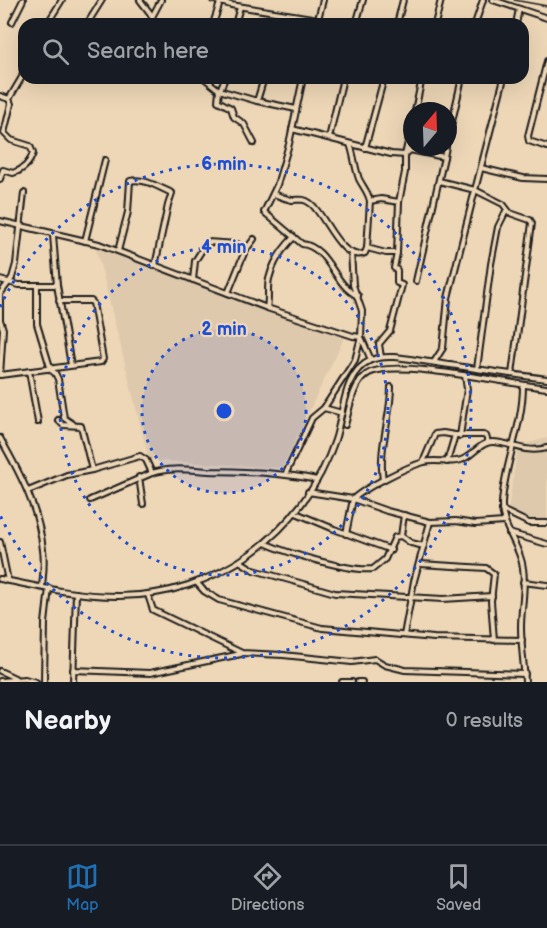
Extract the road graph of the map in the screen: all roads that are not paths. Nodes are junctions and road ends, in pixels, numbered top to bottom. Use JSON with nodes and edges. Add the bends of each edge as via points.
{"nodes":[{"id":1,"x":23,"y":0,"type":"edge"},
{"id":2,"x":62,"y":0,"type":"edge"},
{"id":3,"x":102,"y":0,"type":"edge"},
{"id":4,"x":140,"y":0,"type":"edge"},
{"id":5,"x":161,"y":0,"type":"edge"},
{"id":6,"x":213,"y":0,"type":"edge"},
{"id":7,"x":323,"y":0,"type":"edge"},
{"id":8,"x":363,"y":0,"type":"edge"},
{"id":9,"x":403,"y":0,"type":"edge"},
{"id":10,"x":441,"y":0,"type":"edge"},
{"id":11,"x":483,"y":0,"type":"edge"},
{"id":12,"x":493,"y":0,"type":"edge"},
{"id":13,"x":220,"y":3,"type":"junction"},
{"id":14,"x":240,"y":7,"type":"junction"},
{"id":15,"x":519,"y":9,"type":"junction"},
{"id":16,"x":152,"y":17,"type":"joint"},
{"id":17,"x":51,"y":18,"type":"edge"},
{"id":18,"x":91,"y":18,"type":"edge"},
{"id":19,"x":215,"y":18,"type":"edge"},
{"id":20,"x":237,"y":18,"type":"edge"},
{"id":21,"x":296,"y":18,"type":"edge"},
{"id":22,"x":318,"y":18,"type":"edge"},
{"id":23,"x":358,"y":18,"type":"edge"},
{"id":24,"x":398,"y":18,"type":"edge"},
{"id":25,"x":436,"y":18,"type":"edge"},
{"id":26,"x":478,"y":18,"type":"edge"},
{"id":27,"x":517,"y":18,"type":"edge"},
{"id":28,"x":547,"y":18,"type":"edge"},
{"id":29,"x":12,"y":21,"type":"dead end"},
{"id":30,"x":547,"y":61,"type":"edge"},
{"id":31,"x":18,"y":84,"type":"edge"},
{"id":32,"x":212,"y":84,"type":"edge"},
{"id":33,"x":222,"y":84,"type":"edge"},
{"id":34,"x":262,"y":84,"type":"edge"},
{"id":35,"x":302,"y":84,"type":"edge"},
{"id":36,"x":342,"y":84,"type":"edge"},
{"id":37,"x":382,"y":84,"type":"edge"},
{"id":38,"x":421,"y":84,"type":"edge"},
{"id":39,"x":461,"y":84,"type":"edge"},
{"id":40,"x":502,"y":84,"type":"edge"},
{"id":41,"x":220,"y":90,"type":"junction"},
{"id":42,"x":0,"y":96,"type":"edge"},
{"id":43,"x":9,"y":99,"type":"junction"},
{"id":44,"x":257,"y":101,"type":"junction"},
{"id":45,"x":417,"y":102,"type":"edge"},
{"id":46,"x":456,"y":102,"type":"edge"},
{"id":47,"x":297,"y":108,"type":"junction"},
{"id":48,"x":292,"y":129,"type":"junction"},
{"id":49,"x":329,"y":138,"type":"junction"},
{"id":50,"x":254,"y":143,"type":"dead end"},
{"id":51,"x":350,"y":144,"type":"junction"},
{"id":52,"x":547,"y":147,"type":"edge"},
{"id":53,"x":365,"y":148,"type":"junction"},
{"id":54,"x":403,"y":155,"type":"edge"},
{"id":55,"x":405,"y":156,"type":"edge"},
{"id":56,"x":439,"y":156,"type":"edge"},
{"id":57,"x":444,"y":157,"type":"joint"},
{"id":58,"x":105,"y":160,"type":"dead end"},
{"id":59,"x":481,"y":168,"type":"junction"},
{"id":60,"x":0,"y":179,"type":"edge"},
{"id":61,"x":547,"y":179,"type":"edge"},
{"id":62,"x":439,"y":181,"type":"junction"},
{"id":63,"x":475,"y":190,"type":"junction"},
{"id":64,"x":24,"y":193,"type":"dead end"},
{"id":65,"x":274,"y":194,"type":"junction"},
{"id":66,"x":370,"y":201,"type":"junction"},
{"id":67,"x":399,"y":202,"type":"junction"},
{"id":68,"x":506,"y":211,"type":"junction"},
{"id":69,"x":0,"y":221,"type":"edge"},
{"id":70,"x":20,"y":226,"type":"junction"},
{"id":71,"x":53,"y":235,"type":"junction"},
{"id":72,"x":294,"y":237,"type":"junction"},
{"id":73,"x":254,"y":239,"type":"dead end"},
{"id":74,"x":85,"y":241,"type":"junction"},
{"id":75,"x":237,"y":244,"type":"dead end"},
{"id":76,"x":367,"y":248,"type":"junction"},
{"id":77,"x":118,"y":251,"type":"junction"},
{"id":78,"x":351,"y":252,"type":"junction"},
{"id":79,"x":397,"y":253,"type":"junction"},
{"id":80,"x":155,"y":266,"type":"junction"},
{"id":81,"x":0,"y":280,"type":"edge"},
{"id":82,"x":193,"y":280,"type":"junction"},
{"id":83,"x":416,"y":281,"type":"dead end"},
{"id":84,"x":7,"y":282,"type":"junction"},
{"id":85,"x":37,"y":285,"type":"junction"},
{"id":86,"x":57,"y":285,"type":"junction"},
{"id":87,"x":228,"y":293,"type":"junction"},
{"id":88,"x":0,"y":294,"type":"edge"},
{"id":89,"x":358,"y":296,"type":"junction"},
{"id":90,"x":59,"y":301,"type":"junction"},
{"id":91,"x":267,"y":308,"type":"junction"},
{"id":92,"x":361,"y":337,"type":"junction"},
{"id":93,"x":381,"y":357,"type":"junction"},
{"id":94,"x":371,"y":360,"type":"junction"},
{"id":95,"x":433,"y":363,"type":"junction"},
{"id":96,"x":70,"y":364,"type":"junction"},
{"id":97,"x":49,"y":367,"type":"junction"},
{"id":98,"x":477,"y":369,"type":"junction"},
{"id":99,"x":30,"y":371,"type":"junction"},
{"id":100,"x":512,"y":374,"type":"junction"},
{"id":101,"x":0,"y":375,"type":"edge"},
{"id":102,"x":465,"y":376,"type":"junction"},
{"id":103,"x":547,"y":379,"type":"edge"},
{"id":104,"x":523,"y":386,"type":"junction"},
{"id":105,"x":390,"y":387,"type":"dead end"},
{"id":106,"x":547,"y":388,"type":"edge"},
{"id":107,"x":324,"y":408,"type":"junction"},
{"id":108,"x":342,"y":413,"type":"junction"},
{"id":109,"x":58,"y":420,"type":"dead end"},
{"id":110,"x":38,"y":422,"type":"dead end"},
{"id":111,"x":74,"y":425,"type":"junction"},
{"id":112,"x":345,"y":425,"type":"dead end"},
{"id":113,"x":457,"y":436,"type":"junction"},
{"id":114,"x":0,"y":438,"type":"edge"},
{"id":115,"x":488,"y":442,"type":"junction"},
{"id":116,"x":513,"y":447,"type":"junction"},
{"id":117,"x":547,"y":448,"type":"edge"},
{"id":118,"x":423,"y":462,"type":"junction"},
{"id":119,"x":447,"y":462,"type":"junction"},
{"id":120,"x":92,"y":470,"type":"junction"},
{"id":121,"x":152,"y":473,"type":"junction"},
{"id":122,"x":286,"y":473,"type":"junction"},
{"id":123,"x":139,"y":477,"type":"junction"},
{"id":124,"x":317,"y":480,"type":"junction"},
{"id":125,"x":383,"y":480,"type":"junction"},
{"id":126,"x":28,"y":491,"type":"junction"},
{"id":127,"x":308,"y":492,"type":"junction"},
{"id":128,"x":353,"y":499,"type":"junction"},
{"id":129,"x":90,"y":500,"type":"dead end"},
{"id":130,"x":143,"y":504,"type":"dead end"},
{"id":131,"x":502,"y":510,"type":"junction"},
{"id":132,"x":296,"y":513,"type":"junction"},
{"id":133,"x":404,"y":514,"type":"junction"},
{"id":134,"x":430,"y":522,"type":"junction"},
{"id":135,"x":504,"y":522,"type":"junction"},
{"id":136,"x":547,"y":524,"type":"edge"},
{"id":137,"x":509,"y":532,"type":"junction"},
{"id":138,"x":346,"y":534,"type":"junction"},
{"id":139,"x":400,"y":536,"type":"junction"},
{"id":140,"x":0,"y":542,"type":"edge"},
{"id":141,"x":265,"y":543,"type":"junction"},
{"id":142,"x":547,"y":544,"type":"edge"},
{"id":143,"x":424,"y":546,"type":"junction"},
{"id":144,"x":391,"y":550,"type":"junction"},
{"id":145,"x":241,"y":562,"type":"junction"},
{"id":146,"x":420,"y":564,"type":"junction"},
{"id":147,"x":0,"y":579,"type":"edge"},
{"id":148,"x":8,"y":581,"type":"junction"},
{"id":149,"x":197,"y":582,"type":"junction"},
{"id":150,"x":523,"y":582,"type":"junction"},
{"id":151,"x":547,"y":585,"type":"edge"},
{"id":152,"x":42,"y":587,"type":"junction"},
{"id":153,"x":49,"y":588,"type":"junction"},
{"id":154,"x":76,"y":593,"type":"junction"},
{"id":155,"x":148,"y":595,"type":"junction"},
{"id":156,"x":492,"y":596,"type":"junction"},
{"id":157,"x":412,"y":597,"type":"junction"},
{"id":158,"x":404,"y":635,"type":"junction"},
{"id":159,"x":494,"y":639,"type":"junction"},
{"id":160,"x":522,"y":640,"type":"junction"},
{"id":161,"x":242,"y":654,"type":"junction"},
{"id":162,"x":73,"y":670,"type":"junction"},
{"id":163,"x":0,"y":671,"type":"edge"},
{"id":164,"x":525,"y":674,"type":"junction"},
{"id":165,"x":15,"y":679,"type":"junction"},
{"id":166,"x":0,"y":681,"type":"edge"},
{"id":167,"x":36,"y":682,"type":"edge"},
{"id":168,"x":44,"y":682,"type":"edge"},
{"id":169,"x":73,"y":682,"type":"edge"},
{"id":170,"x":342,"y":682,"type":"edge"},
{"id":171,"x":352,"y":682,"type":"edge"},
{"id":172,"x":525,"y":682,"type":"edge"}],
"edges":[{"from":1,"to":29,"type":"street"},
{"from":2,"to":17,"type":"street"},
{"from":3,"to":18,"type":"street"},
{"from":4,"to":16,"type":"street"},
{"from":5,"to":16,"type":"street"},
{"from":6,"to":13,"type":"street"},
{"from":7,"to":22,"type":"street"},
{"from":8,"to":23,"type":"street"},
{"from":9,"to":24,"type":"street"},
{"from":10,"to":25,"type":"street"},
{"from":11,"to":26,"type":"street"},
{"from":12,"to":15,"type":"street"},
{"from":13,"to":14,"type":"street"},
{"from":13,"to":19,"type":"street"},
{"from":14,"to":20,"type":"street"},
{"from":14,"to":21,"type":"street"},
{"from":15,"to":27,"type":"street"},
{"from":15,"to":28,"type":"street"},
{"from":30,"to":52,"type":"street","via":[[528,136],[530,141]]},
{"from":31,"to":43,"type":"street"},
{"from":32,"to":41,"type":"street"},
{"from":33,"to":41,"type":"street"},
{"from":34,"to":44,"type":"street"},
{"from":35,"to":47,"type":"street"},
{"from":36,"to":49,"type":"street"},
{"from":37,"to":53,"type":"street"},
{"from":38,"to":45,"type":"street"},
{"from":39,"to":46,"type":"street"},
{"from":40,"to":59,"type":"street"},
{"from":41,"to":44,"type":"street"},
{"from":41,"to":50,"type":"street","via":[[218,101],[231,108]]},
{"from":42,"to":43,"type":"street"},
{"from":43,"to":60,"type":"street","via":[[5,135],[30,146],[33,153],[25,167],[13,173],[3,170]]},
{"from":44,"to":47,"type":"street"},
{"from":47,"to":48,"type":"street"},
{"from":48,"to":49,"type":"street"},
{"from":48,"to":65,"type":"street"},
{"from":49,"to":51,"type":"street"},
{"from":51,"to":53,"type":"street"},
{"from":51,"to":66,"type":"street"},
{"from":53,"to":54,"type":"street"},
{"from":55,"to":67,"type":"street"},
{"from":56,"to":57,"type":"street"},
{"from":57,"to":62,"type":"street"},
{"from":58,"to":74,"type":"street"},
{"from":59,"to":61,"type":"street"},
{"from":59,"to":63,"type":"street"},
{"from":62,"to":63,"type":"street"},
{"from":62,"to":83,"type":"street"},
{"from":63,"to":68,"type":"street","via":[[503,204]]},
{"from":63,"to":95,"type":"street","via":[[448,298],[443,348]]},
{"from":64,"to":70,"type":"street"},
{"from":65,"to":72,"type":"street","via":[[264,212]]},
{"from":65,"to":78,"type":"street","via":[[311,204],[334,238]]},
{"from":66,"to":67,"type":"street"},
{"from":66,"to":76,"type":"street"},
{"from":67,"to":79,"type":"street"},
{"from":68,"to":98,"type":"street","via":[[498,227],[490,264]]},
{"from":68,"to":100,"type":"street","via":[[532,223]]},
{"from":69,"to":70,"type":"street"},
{"from":70,"to":71,"type":"street"},
{"from":70,"to":84,"type":"street","via":[[16,264]]},
{"from":71,"to":74,"type":"street"},
{"from":71,"to":86,"type":"street"},
{"from":72,"to":89,"type":"street","via":[[320,253]]},
{"from":72,"to":91,"type":"street","via":[[275,261],[268,280]]},
{"from":73,"to":87,"type":"street"},
{"from":74,"to":77,"type":"street"},
{"from":75,"to":82,"type":"street","via":[[207,242],[195,261]]},
{"from":76,"to":78,"type":"street","via":[[363,255]]},
{"from":76,"to":79,"type":"street"},
{"from":77,"to":80,"type":"street"},
{"from":77,"to":80,"type":"street","via":[[128,212],[130,181],[148,182],[172,193]]},
{"from":78,"to":89,"type":"street","via":[[352,278]]},
{"from":79,"to":93,"type":"street","via":[[394,268],[397,283],[402,285],[390,331],[379,344]]},
{"from":80,"to":82,"type":"street"},
{"from":81,"to":84,"type":"street"},
{"from":82,"to":87,"type":"street"},
{"from":84,"to":85,"type":"street"},
{"from":84,"to":88,"type":"street"},
{"from":85,"to":86,"type":"street"},
{"from":85,"to":97,"type":"street","via":[[37,324]]},
{"from":86,"to":90,"type":"street"},
{"from":87,"to":91,"type":"street"},
{"from":88,"to":101,"type":"street"},
{"from":89,"to":92,"type":"street","via":[[362,306]]},
{"from":90,"to":96,"type":"street"},
{"from":90,"to":96,"type":"street","via":[[93,303],[104,358],[101,362]]},
{"from":91,"to":92,"type":"street"},
{"from":92,"to":94,"type":"street"},
{"from":92,"to":107,"type":"street","via":[[355,360]]},
{"from":93,"to":94,"type":"street"},
{"from":93,"to":95,"type":"street"},
{"from":94,"to":108,"type":"street","via":[[351,378]]},
{"from":95,"to":98,"type":"street"},
{"from":96,"to":97,"type":"street"},
{"from":97,"to":99,"type":"street"},
{"from":97,"to":111,"type":"street","via":[[58,379],[64,418]]},
{"from":98,"to":100,"type":"street"},
{"from":99,"to":101,"type":"street"},
{"from":99,"to":110,"type":"street"},
{"from":100,"to":103,"type":"street"},
{"from":102,"to":104,"type":"street","via":[[484,376]]},
{"from":102,"to":112,"type":"street","via":[[401,368],[369,372],[357,386]]},
{"from":102,"to":113,"type":"street","via":[[467,389]]},
{"from":104,"to":106,"type":"street"},
{"from":104,"to":116,"type":"street"},
{"from":105,"to":125,"type":"street","via":[[381,455]]},
{"from":107,"to":108,"type":"street"},
{"from":107,"to":122,"type":"street","via":[[312,418]]},
{"from":108,"to":124,"type":"street"},
{"from":109,"to":111,"type":"street","via":[[63,426]]},
{"from":111,"to":120,"type":"street","via":[[81,426]]},
{"from":113,"to":115,"type":"street","via":[[483,435]]},
{"from":113,"to":118,"type":"street","via":[[435,434]]},
{"from":113,"to":119,"type":"street"},
{"from":114,"to":126,"type":"street"},
{"from":115,"to":116,"type":"street"},
{"from":115,"to":119,"type":"street","via":[[464,459]]},
{"from":116,"to":117,"type":"street"},
{"from":116,"to":131,"type":"street"},
{"from":118,"to":119,"type":"street"},
{"from":118,"to":125,"type":"street"},
{"from":120,"to":121,"type":"street","via":[[140,456]]},
{"from":120,"to":126,"type":"street","via":[[67,475]]},
{"from":121,"to":122,"type":"street","via":[[169,469]]},
{"from":121,"to":123,"type":"street"},
{"from":122,"to":124,"type":"street"},
{"from":123,"to":129,"type":"street"},
{"from":123,"to":130,"type":"street"},
{"from":124,"to":127,"type":"street"},
{"from":125,"to":128,"type":"street"},
{"from":126,"to":152,"type":"street","via":[[43,549]]},
{"from":127,"to":128,"type":"street"},
{"from":127,"to":132,"type":"street"},
{"from":128,"to":133,"type":"street"},
{"from":128,"to":138,"type":"street"},
{"from":131,"to":135,"type":"street"},
{"from":131,"to":136,"type":"street","via":[[529,523]]},
{"from":132,"to":138,"type":"street"},
{"from":132,"to":141,"type":"street"},
{"from":133,"to":134,"type":"street"},
{"from":133,"to":139,"type":"street"},
{"from":134,"to":135,"type":"street"},
{"from":134,"to":143,"type":"street"},
{"from":135,"to":137,"type":"street"},
{"from":137,"to":142,"type":"street"},
{"from":137,"to":150,"type":"street","via":[[520,556]]},
{"from":138,"to":144,"type":"street"},
{"from":139,"to":143,"type":"street"},
{"from":139,"to":144,"type":"street","via":[[395,537]]},
{"from":140,"to":148,"type":"street"},
{"from":141,"to":144,"type":"street","via":[[320,561],[367,570],[380,564]]},
{"from":141,"to":145,"type":"street"},
{"from":143,"to":146,"type":"street"},
{"from":145,"to":149,"type":"street"},
{"from":145,"to":157,"type":"street","via":[[254,570],[335,593]]},
{"from":146,"to":156,"type":"street","via":[[489,569],[494,574]]},
{"from":146,"to":157,"type":"street"},
{"from":147,"to":148,"type":"street"},
{"from":148,"to":152,"type":"street"},
{"from":149,"to":155,"type":"street"},
{"from":149,"to":158,"type":"street","via":[[219,600],[271,615],[332,630]]},
{"from":150,"to":151,"type":"street"},
{"from":150,"to":160,"type":"street"},
{"from":152,"to":153,"type":"street"},
{"from":153,"to":154,"type":"street"},
{"from":153,"to":168,"type":"street"},
{"from":154,"to":155,"type":"street"},
{"from":154,"to":162,"type":"street"},
{"from":155,"to":161,"type":"street","via":[[151,608],[159,614]]},
{"from":156,"to":157,"type":"street"},
{"from":156,"to":159,"type":"street"},
{"from":157,"to":158,"type":"street"},
{"from":158,"to":159,"type":"street"},
{"from":159,"to":160,"type":"street"},
{"from":160,"to":164,"type":"street"},
{"from":161,"to":162,"type":"street","via":[[150,673]]},
{"from":161,"to":164,"type":"street","via":[[352,662],[375,659],[405,670]]},
{"from":162,"to":169,"type":"street"},
{"from":163,"to":165,"type":"street"},
{"from":164,"to":172,"type":"street"},
{"from":165,"to":166,"type":"street"},
{"from":165,"to":167,"type":"street"},
{"from":170,"to":171,"type":"street"}]}
